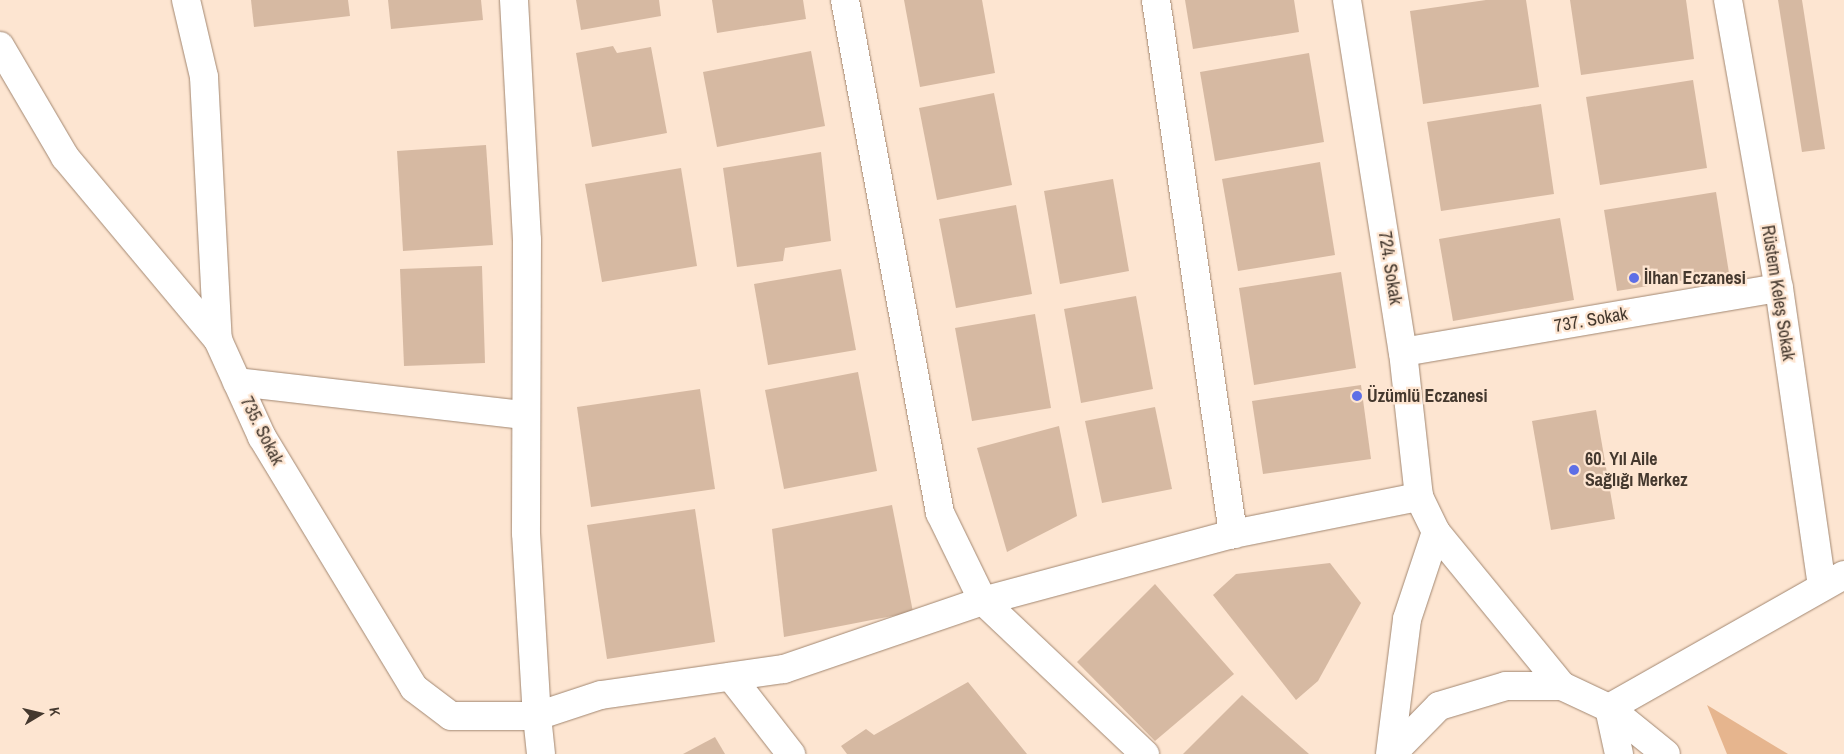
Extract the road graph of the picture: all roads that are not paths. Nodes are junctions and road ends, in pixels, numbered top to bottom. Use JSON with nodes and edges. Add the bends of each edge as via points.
{"nodes":[{"id":1,"x":186,"y":0,"type":"edge"},
{"id":2,"x":514,"y":0,"type":"edge"},
{"id":3,"x":845,"y":0,"type":"edge"},
{"id":4,"x":1156,"y":0,"type":"edge"},
{"id":5,"x":1347,"y":0,"type":"edge"},
{"id":6,"x":1728,"y":0,"type":"edge"},
{"id":7,"x":0,"y":46,"type":"edge"},
{"id":8,"x":1779,"y":288,"type":"junction"},
{"id":9,"x":218,"y":340,"type":"junction"},
{"id":10,"x":1404,"y":352,"type":"junction"},
{"id":11,"x":237,"y":382,"type":"junction"},
{"id":12,"x":523,"y":415,"type":"junction"},
{"id":13,"x":1419,"y":497,"type":"junction"},
{"id":14,"x":1436,"y":532,"type":"junction"},
{"id":15,"x":1233,"y":534,"type":"junction"},
{"id":16,"x":1833,"y":580,"type":"edge"},
{"id":17,"x":983,"y":601,"type":"junction"},
{"id":18,"x":731,"y":677,"type":"junction"},
{"id":19,"x":1562,"y":686,"type":"junction"},
{"id":20,"x":1609,"y":708,"type":"junction"},
{"id":21,"x":537,"y":716,"type":"junction"},
{"id":22,"x":542,"y":754,"type":"edge"},
{"id":23,"x":791,"y":754,"type":"edge"},
{"id":24,"x":1145,"y":754,"type":"edge"},
{"id":25,"x":1391,"y":754,"type":"edge"},
{"id":26,"x":1619,"y":754,"type":"edge"},
{"id":27,"x":1666,"y":754,"type":"edge"}],
"edges":[{"from":1,"to":9,"type":"street","via":[[204,77]]},
{"from":2,"to":12,"type":"street","via":[[527,240]]},
{"from":3,"to":17,"type":"street","via":[[940,513]]},
{"from":4,"to":15,"type":"street"},
{"from":5,"to":10,"type":"street","name":"724. Sokak"},
{"from":6,"to":8,"type":"street","name":"Rüstem Keleş Sokak"},
{"from":7,"to":9,"type":"street","name":"735. Sokak","via":[[65,157]]},
{"from":8,"to":10,"type":"street","name":"737. Sokak"},
{"from":8,"to":16,"type":"street","name":"Rüstem Keleş Sokak"},
{"from":9,"to":11,"type":"street","name":"735. Sokak"},
{"from":10,"to":13,"type":"street","name":"724. Sokak"},
{"from":11,"to":12,"type":"street"},
{"from":11,"to":21,"type":"street","name":"735. Sokak","via":[[262,437],[310,521],[414,688],[451,716]]},
{"from":12,"to":21,"type":"street"},
{"from":13,"to":14,"type":"street","name":"724. Sokak"},
{"from":13,"to":15,"type":"street","name":"735. Sokak"},
{"from":14,"to":19,"type":"street","name":"724. Sokak"},
{"from":14,"to":25,"type":"street","via":[[1407,619]]},
{"from":15,"to":17,"type":"street","name":"735. Sokak"},
{"from":16,"to":20,"type":"street"},
{"from":17,"to":18,"type":"street","name":"735. Sokak","via":[[784,669]]},
{"from":17,"to":24,"type":"street"},
{"from":18,"to":21,"type":"street","name":"735. Sokak","via":[[601,695]]},
{"from":18,"to":23,"type":"street"},
{"from":19,"to":20,"type":"street"},
{"from":19,"to":25,"type":"street","via":[[1506,686],[1440,706]]},
{"from":20,"to":26,"type":"street"},
{"from":20,"to":27,"type":"street"},
{"from":21,"to":22,"type":"street"}]}
